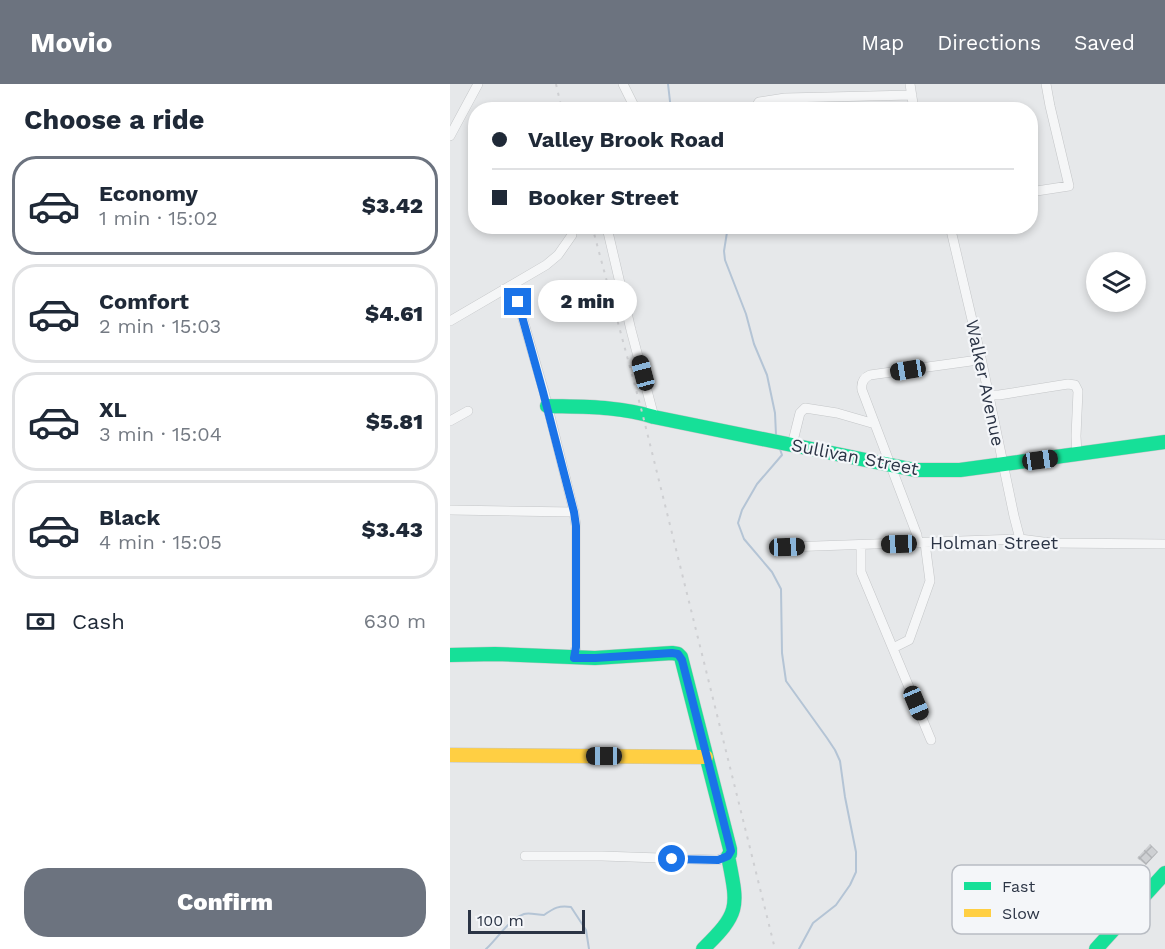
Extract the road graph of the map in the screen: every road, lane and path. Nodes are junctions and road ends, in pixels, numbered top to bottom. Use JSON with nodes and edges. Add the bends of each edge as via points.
{"nodes":[{"id":1,"x":478,"y":84,"type":"edge"},
{"id":2,"x":622,"y":84,"type":"edge"},
{"id":3,"x":910,"y":84,"type":"edge"},
{"id":4,"x":1047,"y":84,"type":"edge"},
{"id":5,"x":912,"y":95,"type":"junction"},
{"id":6,"x":468,"y":102,"type":"edge"},
{"id":7,"x":632,"y":102,"type":"edge"},
{"id":8,"x":759,"y":102,"type":"edge"},
{"id":9,"x":913,"y":102,"type":"edge"},
{"id":10,"x":468,"y":103,"type":"edge"},
{"id":11,"x":450,"y":136,"type":"edge"},
{"id":12,"x":1038,"y":191,"type":"edge"},
{"id":13,"x":608,"y":234,"type":"edge"},
{"id":14,"x":952,"y":234,"type":"edge"},
{"id":15,"x":572,"y":235,"type":"dead end"},
{"id":16,"x":513,"y":285,"type":"junction"},
{"id":17,"x":450,"y":321,"type":"edge"},
{"id":18,"x":981,"y":358,"type":"junction"},
{"id":19,"x":989,"y":395,"type":"junction"},
{"id":20,"x":547,"y":406,"type":"junction"},
{"id":21,"x":468,"y":411,"type":"dead end"},
{"id":22,"x":654,"y":417,"type":"junction"},
{"id":23,"x":450,"y":421,"type":"edge"},
{"id":24,"x":875,"y":424,"type":"junction"},
{"id":25,"x":1165,"y":442,"type":"edge"},
{"id":26,"x":792,"y":445,"type":"junction"},
{"id":27,"x":1077,"y":454,"type":"junction"},
{"id":28,"x":890,"y":465,"type":"junction"},
{"id":29,"x":1003,"y":465,"type":"junction"},
{"id":30,"x":450,"y":510,"type":"edge"},
{"id":31,"x":574,"y":512,"type":"junction"},
{"id":32,"x":1020,"y":539,"type":"junction"},
{"id":33,"x":921,"y":543,"type":"junction"},
{"id":34,"x":1165,"y":544,"type":"edge"},
{"id":35,"x":861,"y":545,"type":"junction"},
{"id":36,"x":787,"y":547,"type":"dead end"},
{"id":37,"x":893,"y":648,"type":"junction"},
{"id":38,"x":450,"y":655,"type":"edge"},
{"id":39,"x":574,"y":658,"type":"junction"},
{"id":40,"x":931,"y":740,"type":"dead end"},
{"id":41,"x":450,"y":755,"type":"edge"},
{"id":42,"x":706,"y":757,"type":"junction"},
{"id":43,"x":525,"y":856,"type":"dead end"},
{"id":44,"x":728,"y":856,"type":"junction"},
{"id":45,"x":1165,"y":873,"type":"edge"},
{"id":46,"x":1150,"y":890,"type":"edge"},
{"id":47,"x":1110,"y":934,"type":"edge"},
{"id":48,"x":703,"y":949,"type":"edge"},
{"id":49,"x":1096,"y":949,"type":"edge"}],
"edges":[{"from":1,"to":6,"type":"street"},
{"from":2,"to":7,"type":"street"},
{"from":3,"to":5,"type":"street"},
{"from":4,"to":12,"type":"street","via":[[1069,186]]},
{"from":5,"to":8,"type":"street"},
{"from":5,"to":9,"type":"street"},
{"from":10,"to":11,"type":"street"},
{"from":13,"to":22,"type":"street"},
{"from":14,"to":18,"type":"street","name":"Walker Avenue"},
{"from":15,"to":16,"type":"street","via":[[553,260]]},
{"from":16,"to":17,"type":"street"},
{"from":16,"to":20,"type":"street"},
{"from":18,"to":19,"type":"street","name":"Walker Avenue"},
{"from":18,"to":24,"type":"street","via":[[867,376],[861,386]]},
{"from":19,"to":27,"type":"street","via":[[1075,385]]},
{"from":19,"to":29,"type":"street","name":"Walker Avenue"},
{"from":20,"to":22,"type":"main road","name":"Sullivan Street","via":[[593,406]]},
{"from":20,"to":31,"type":"street"},
{"from":21,"to":23,"type":"street"},
{"from":22,"to":26,"type":"main road","name":"Sullivan Street"},
{"from":24,"to":26,"type":"street","via":[[805,408],[800,412]]},
{"from":24,"to":28,"type":"street"},
{"from":25,"to":27,"type":"main road","name":"Sullivan Street"},
{"from":26,"to":28,"type":"main road","name":"Sullivan Street"},
{"from":27,"to":29,"type":"main road","name":"Sullivan Street"},
{"from":28,"to":29,"type":"main road","name":"Sullivan Street","via":[[938,471]]},
{"from":28,"to":33,"type":"street"},
{"from":29,"to":32,"type":"street","name":"Walker Avenue"},
{"from":30,"to":31,"type":"street"},
{"from":31,"to":39,"type":"street"},
{"from":32,"to":33,"type":"street","name":"Holman Street"},
{"from":32,"to":34,"type":"street","name":"Holman Street"},
{"from":33,"to":35,"type":"street","name":"Holman Street"},
{"from":33,"to":37,"type":"street","via":[[930,581],[909,639]]},
{"from":35,"to":36,"type":"street","name":"Holman Street"},
{"from":35,"to":37,"type":"street","via":[[861,572]]},
{"from":37,"to":40,"type":"street"},
{"from":38,"to":39,"type":"main road"},
{"from":39,"to":42,"type":"main road","via":[[678,654]]},
{"from":41,"to":42,"type":"main road"},
{"from":42,"to":44,"type":"main road","via":[[730,849]]},
{"from":43,"to":44,"type":"street","via":[[718,860]]},
{"from":44,"to":48,"type":"main road","via":[[734,910],[726,925]]},
{"from":45,"to":46,"type":"main road"},
{"from":47,"to":49,"type":"main road"}]}
